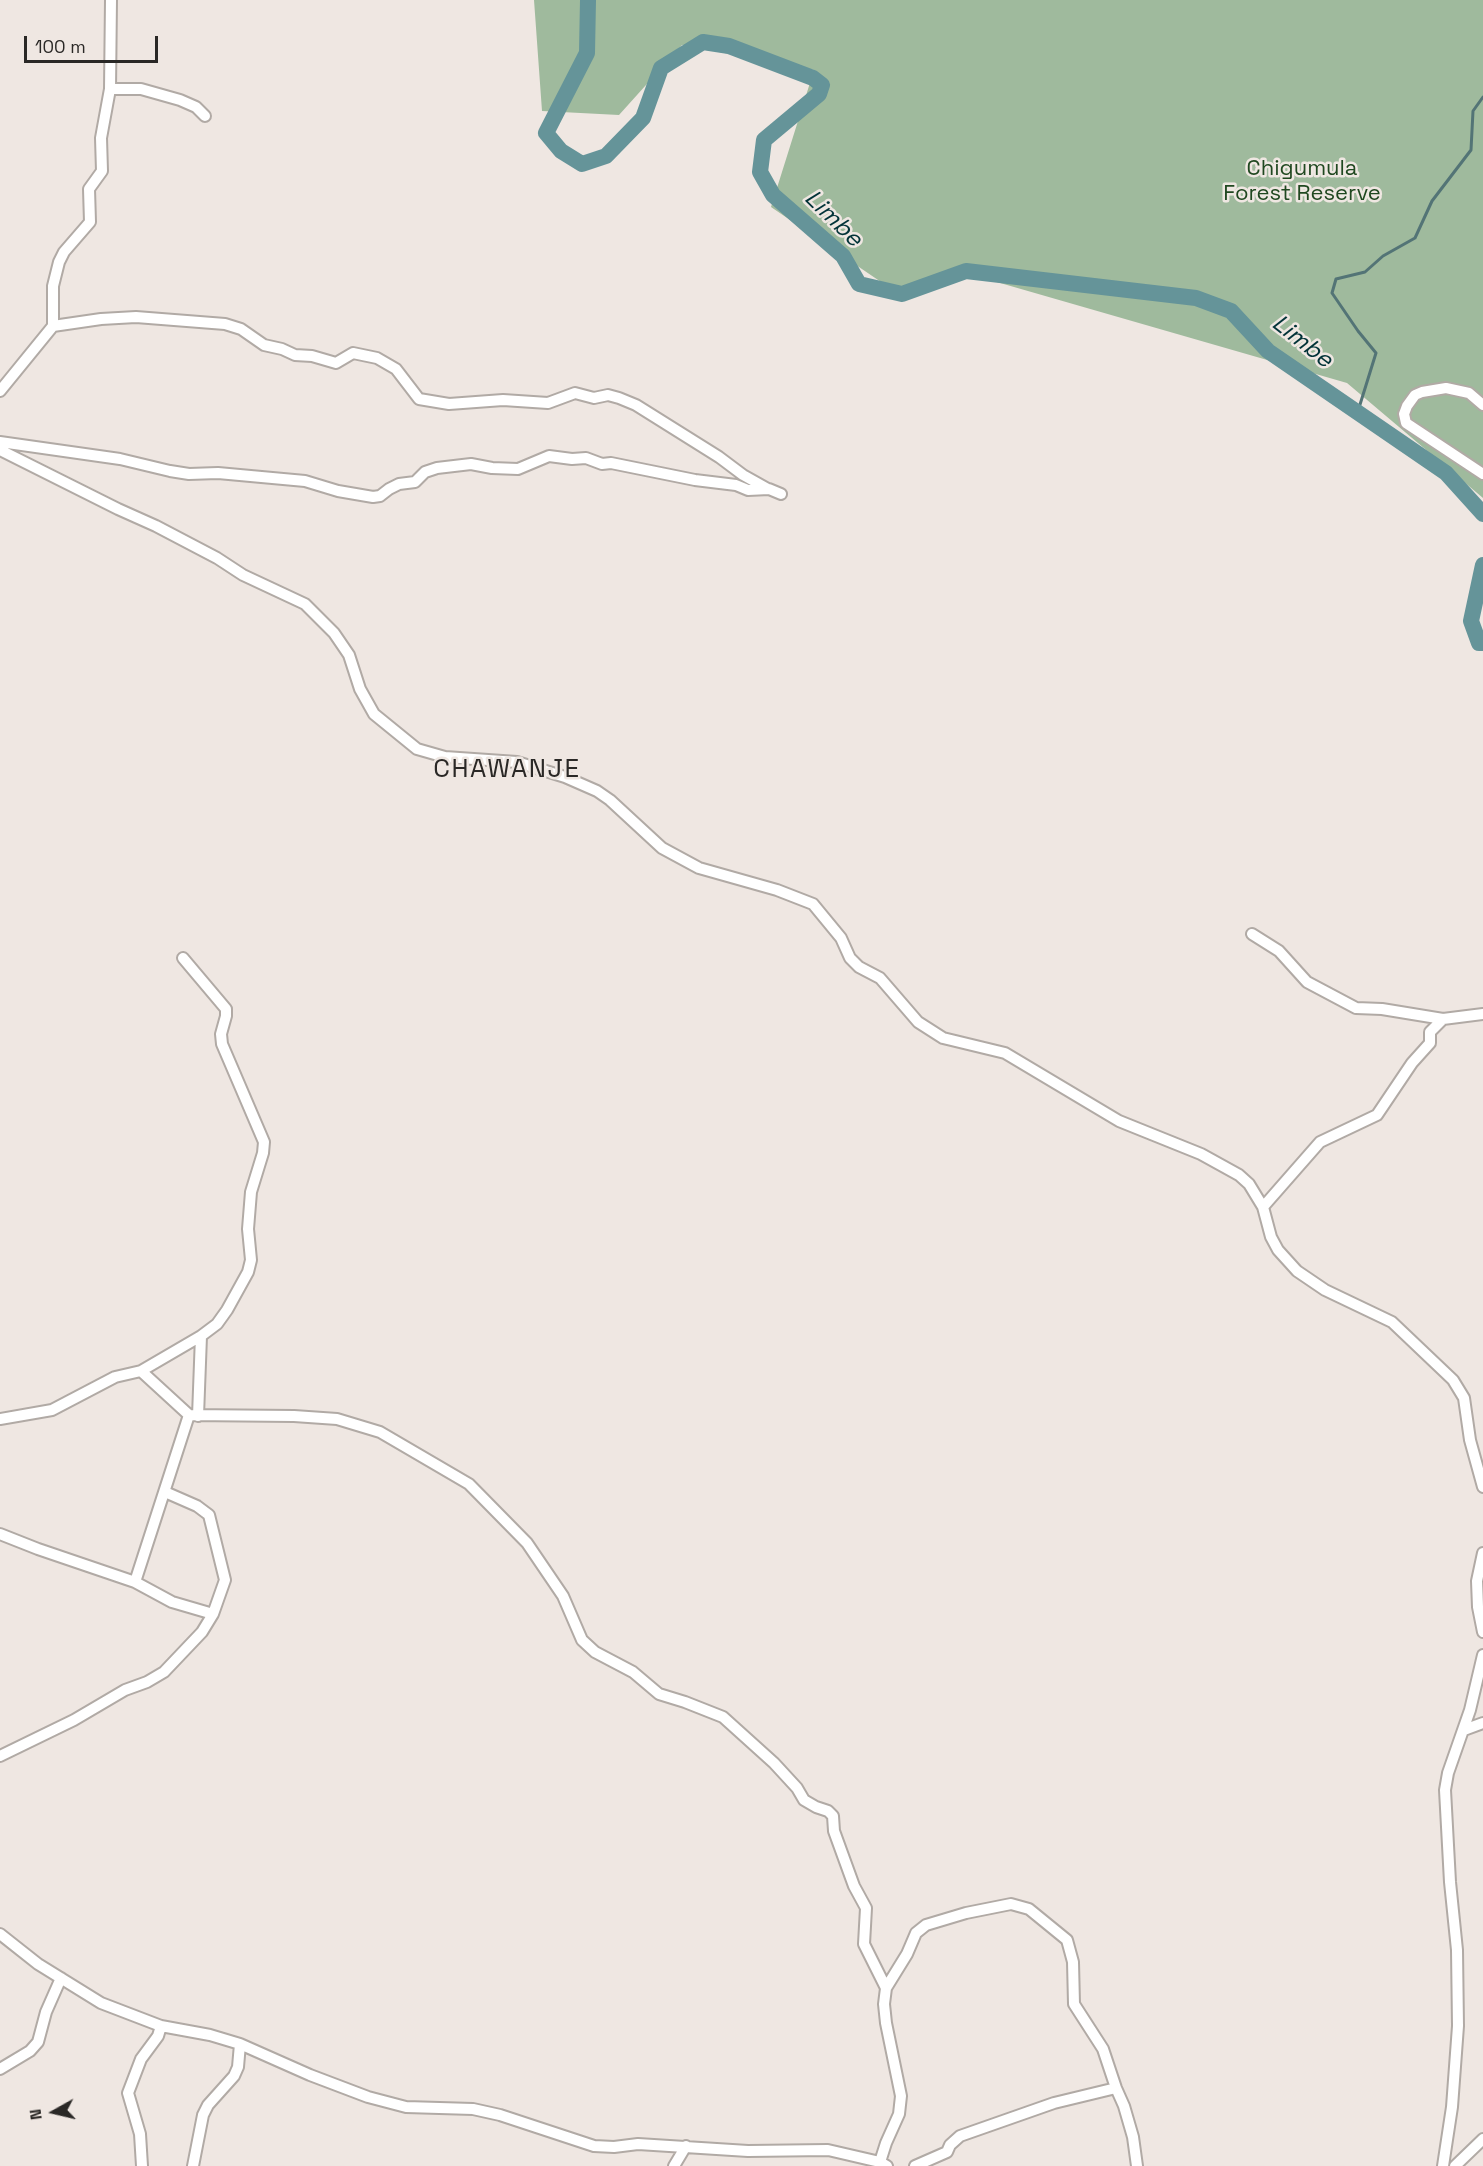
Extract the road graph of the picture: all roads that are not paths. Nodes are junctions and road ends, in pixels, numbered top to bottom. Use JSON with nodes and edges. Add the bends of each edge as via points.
{"nodes":[{"id":1,"x":111,"y":0,"type":"edge"},
{"id":2,"x":110,"y":89,"type":"junction"},
{"id":3,"x":205,"y":117,"type":"dead end"},
{"id":4,"x":53,"y":326,"type":"junction"},
{"id":5,"x":0,"y":391,"type":"edge"},
{"id":6,"x":1483,"y":405,"type":"edge"},
{"id":7,"x":0,"y":442,"type":"edge"},
{"id":8,"x":0,"y":450,"type":"edge"},
{"id":9,"x":1483,"y":474,"type":"edge"},
{"id":10,"x":769,"y":489,"type":"junction"},
{"id":11,"x":781,"y":494,"type":"dead end"},
{"id":12,"x":1251,"y":934,"type":"dead end"},
{"id":13,"x":183,"y":958,"type":"dead end"},
{"id":14,"x":1483,"y":1014,"type":"edge"},
{"id":15,"x":1443,"y":1019,"type":"junction"},
{"id":16,"x":1263,"y":1207,"type":"junction"},
{"id":17,"x":201,"y":1336,"type":"junction"},
{"id":18,"x":141,"y":1371,"type":"junction"},
{"id":19,"x":194,"y":1416,"type":"junction"},
{"id":20,"x":0,"y":1419,"type":"edge"},
{"id":21,"x":1483,"y":1487,"type":"edge"},
{"id":22,"x":165,"y":1492,"type":"junction"},
{"id":23,"x":0,"y":1534,"type":"edge"},
{"id":24,"x":1483,"y":1553,"type":"edge"},
{"id":25,"x":135,"y":1582,"type":"junction"},
{"id":26,"x":213,"y":1614,"type":"junction"},
{"id":27,"x":1483,"y":1632,"type":"edge"},
{"id":28,"x":1483,"y":1655,"type":"edge"},
{"id":29,"x":1483,"y":1723,"type":"edge"},
{"id":30,"x":1464,"y":1730,"type":"junction"},
{"id":31,"x":0,"y":1756,"type":"edge"},
{"id":32,"x":0,"y":1934,"type":"edge"},
{"id":33,"x":61,"y":1978,"type":"junction"},
{"id":34,"x":886,"y":1988,"type":"junction"},
{"id":35,"x":161,"y":2026,"type":"junction"},
{"id":36,"x":240,"y":2044,"type":"junction"},
{"id":37,"x":0,"y":2069,"type":"edge"},
{"id":38,"x":1116,"y":2088,"type":"junction"},
{"id":39,"x":1483,"y":2139,"type":"edge"},
{"id":40,"x":686,"y":2146,"type":"junction"},
{"id":41,"x":884,"y":2164,"type":"edge"},
{"id":42,"x":142,"y":2166,"type":"edge"},
{"id":43,"x":192,"y":2166,"type":"edge"},
{"id":44,"x":674,"y":2166,"type":"edge"},
{"id":45,"x":915,"y":2166,"type":"edge"},
{"id":46,"x":1137,"y":2166,"type":"edge"},
{"id":47,"x":1443,"y":2166,"type":"edge"},
{"id":48,"x":1455,"y":2166,"type":"edge"}],
"edges":[{"from":1,"to":2,"type":"street"},
{"from":2,"to":3,"type":"street","via":[[141,89],[180,100],[196,106]]},
{"from":2,"to":4,"type":"street","via":[[101,129],[102,173],[89,189],[88,225],[59,262],[53,286]]},
{"from":4,"to":5,"type":"street"},
{"from":4,"to":10,"type":"street","via":[[136,317],[225,324],[241,329],[264,345],[295,355],[336,363],[353,353],[376,358],[396,369],[418,399],[449,404],[548,403],[575,393],[594,398],[608,395],[636,405]]},
{"from":6,"to":9,"type":"street","via":[[1469,393],[1446,388],[1415,395],[1404,414],[1406,423]]},
{"from":7,"to":10,"type":"street","via":[[120,459],[189,474],[305,481],[373,497],[399,484],[415,482],[425,472],[437,468],[471,464],[518,469],[549,456],[586,458],[748,490]]},
{"from":8,"to":16,"type":"street","via":[[305,604],[334,633],[349,655],[374,714],[417,749],[445,757],[518,762],[565,777],[604,796],[662,848],[699,868],[813,904],[841,938],[850,958],[859,968],[880,978],[918,1022],[943,1038],[1005,1053],[1119,1121],[1201,1154],[1239,1175]]},
{"from":10,"to":11,"type":"street"},
{"from":12,"to":15,"type":"street","via":[[1279,951],[1307,982],[1356,1008]]},
{"from":13,"to":17,"type":"street","via":[[226,1009],[222,1044],[265,1147],[251,1191],[248,1272],[217,1324]]},
{"from":14,"to":15,"type":"street"},
{"from":15,"to":16,"type":"street","via":[[1430,1032],[1430,1043],[1377,1115],[1320,1142]]},
{"from":16,"to":21,"type":"street","via":[[1271,1238],[1297,1271],[1325,1290],[1392,1322],[1452,1380],[1464,1398]]},
{"from":17,"to":18,"type":"street"},
{"from":17,"to":19,"type":"street"},
{"from":18,"to":19,"type":"street"},
{"from":18,"to":20,"type":"street","via":[[115,1377],[52,1410]]},
{"from":19,"to":22,"type":"street"},
{"from":19,"to":34,"type":"street","via":[[337,1419],[380,1432],[469,1484],[527,1543],[563,1596],[582,1640],[633,1672],[659,1694],[723,1717],[774,1763],[804,1800],[833,1816],[834,1832],[866,1908],[864,1944]]},
{"from":22,"to":25,"type":"street"},
{"from":22,"to":26,"type":"street","via":[[209,1515],[225,1580]]},
{"from":23,"to":25,"type":"street"},
{"from":24,"to":27,"type":"street","via":[[1477,1581]]},
{"from":25,"to":26,"type":"street","via":[[172,1602]]},
{"from":26,"to":31,"type":"street","via":[[202,1632],[164,1672]]},
{"from":28,"to":30,"type":"street"},
{"from":29,"to":30,"type":"street"},
{"from":30,"to":47,"type":"street","via":[[1445,1790],[1457,1950],[1458,2026]]},
{"from":32,"to":33,"type":"street"},
{"from":33,"to":35,"type":"street","via":[[100,2003]]},
{"from":33,"to":37,"type":"street","via":[[38,2042]]},
{"from":34,"to":38,"type":"street","via":[[916,1933],[926,1925],[1011,1904],[1029,1910],[1067,1940],[1073,1962],[1074,2004],[1103,2049]]},
{"from":34,"to":41,"type":"street","via":[[886,2029],[901,2096],[899,2114],[886,2142]]},
{"from":35,"to":36,"type":"street"},
{"from":35,"to":42,"type":"street","via":[[141,2059],[128,2093],[140,2134]]},
{"from":36,"to":40,"type":"street","via":[[310,2075],[406,2107],[472,2109],[594,2146]]},
{"from":36,"to":43,"type":"street","via":[[234,2076],[203,2115]]},
{"from":38,"to":45,"type":"street","via":[[1054,2103],[960,2136],[948,2152]]},
{"from":38,"to":46,"type":"street","via":[[1133,2137]]},
{"from":39,"to":48,"type":"street"},
{"from":40,"to":41,"type":"street","via":[[748,2151],[828,2150]]},
{"from":40,"to":44,"type":"street"}]}
